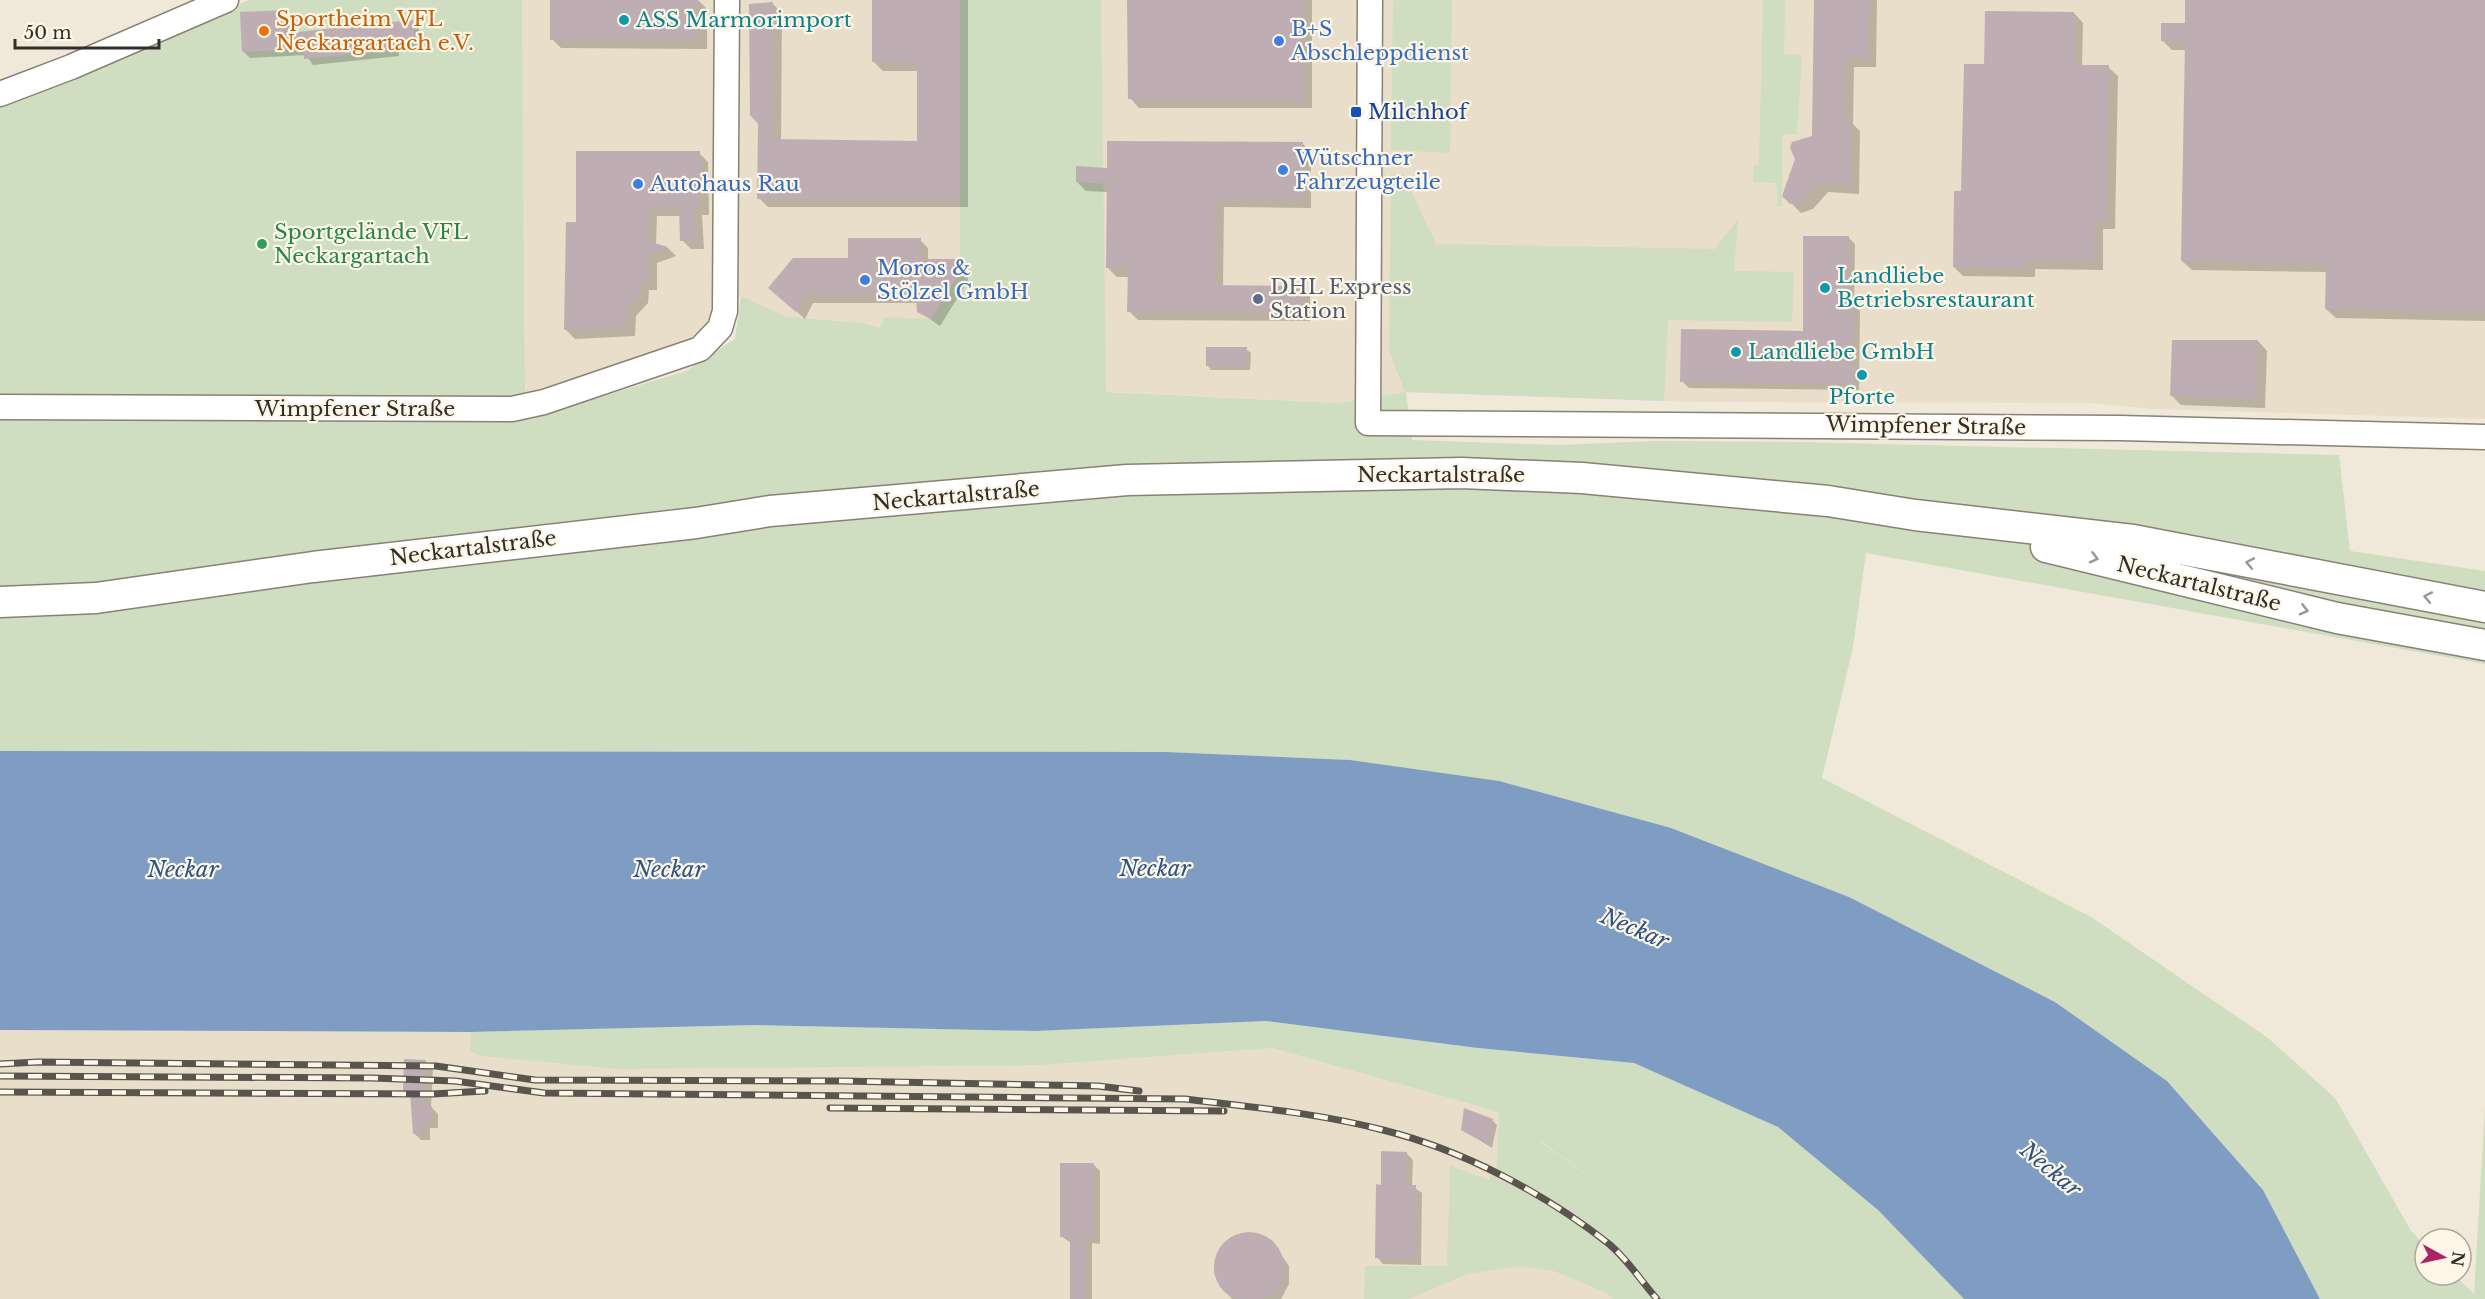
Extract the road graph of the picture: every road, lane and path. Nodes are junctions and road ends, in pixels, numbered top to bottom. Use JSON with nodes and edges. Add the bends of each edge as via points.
{"nodes":[{"id":1,"x":226,"y":0,"type":"edge"},
{"id":2,"x":727,"y":0,"type":"edge"},
{"id":3,"x":1370,"y":0,"type":"edge"},
{"id":4,"x":0,"y":94,"type":"edge"},
{"id":5,"x":0,"y":407,"type":"edge"},
{"id":6,"x":2485,"y":436,"type":"edge"},
{"id":7,"x":1915,"y":515,"type":"junction"},
{"id":8,"x":0,"y":602,"type":"edge"},
{"id":9,"x":2485,"y":608,"type":"edge"},
{"id":10,"x":2485,"y":645,"type":"edge"}],
"edges":[{"from":1,"to":4,"type":"street"},
{"from":2,"to":5,"type":"street","name":"Wimpfener Straße","via":[[725,311],[720,328],[700,349],[512,409]]},
{"from":3,"to":6,"type":"street","name":"Wimpfener Straße","via":[[1368,423],[2096,428]]},
{"from":7,"to":8,"type":"main road","name":"Neckartalstraße","via":[[1828,501],[1582,478],[1462,472],[1127,480],[770,511],[96,598]]},
{"from":9,"to":7,"type":"main road","name":"Neckartalstraße","one_way":true,"via":[[2133,540]]},
{"from":7,"to":10,"type":"main road","name":"Neckartalstraße","one_way":true,"via":[[2337,618]]}]}
